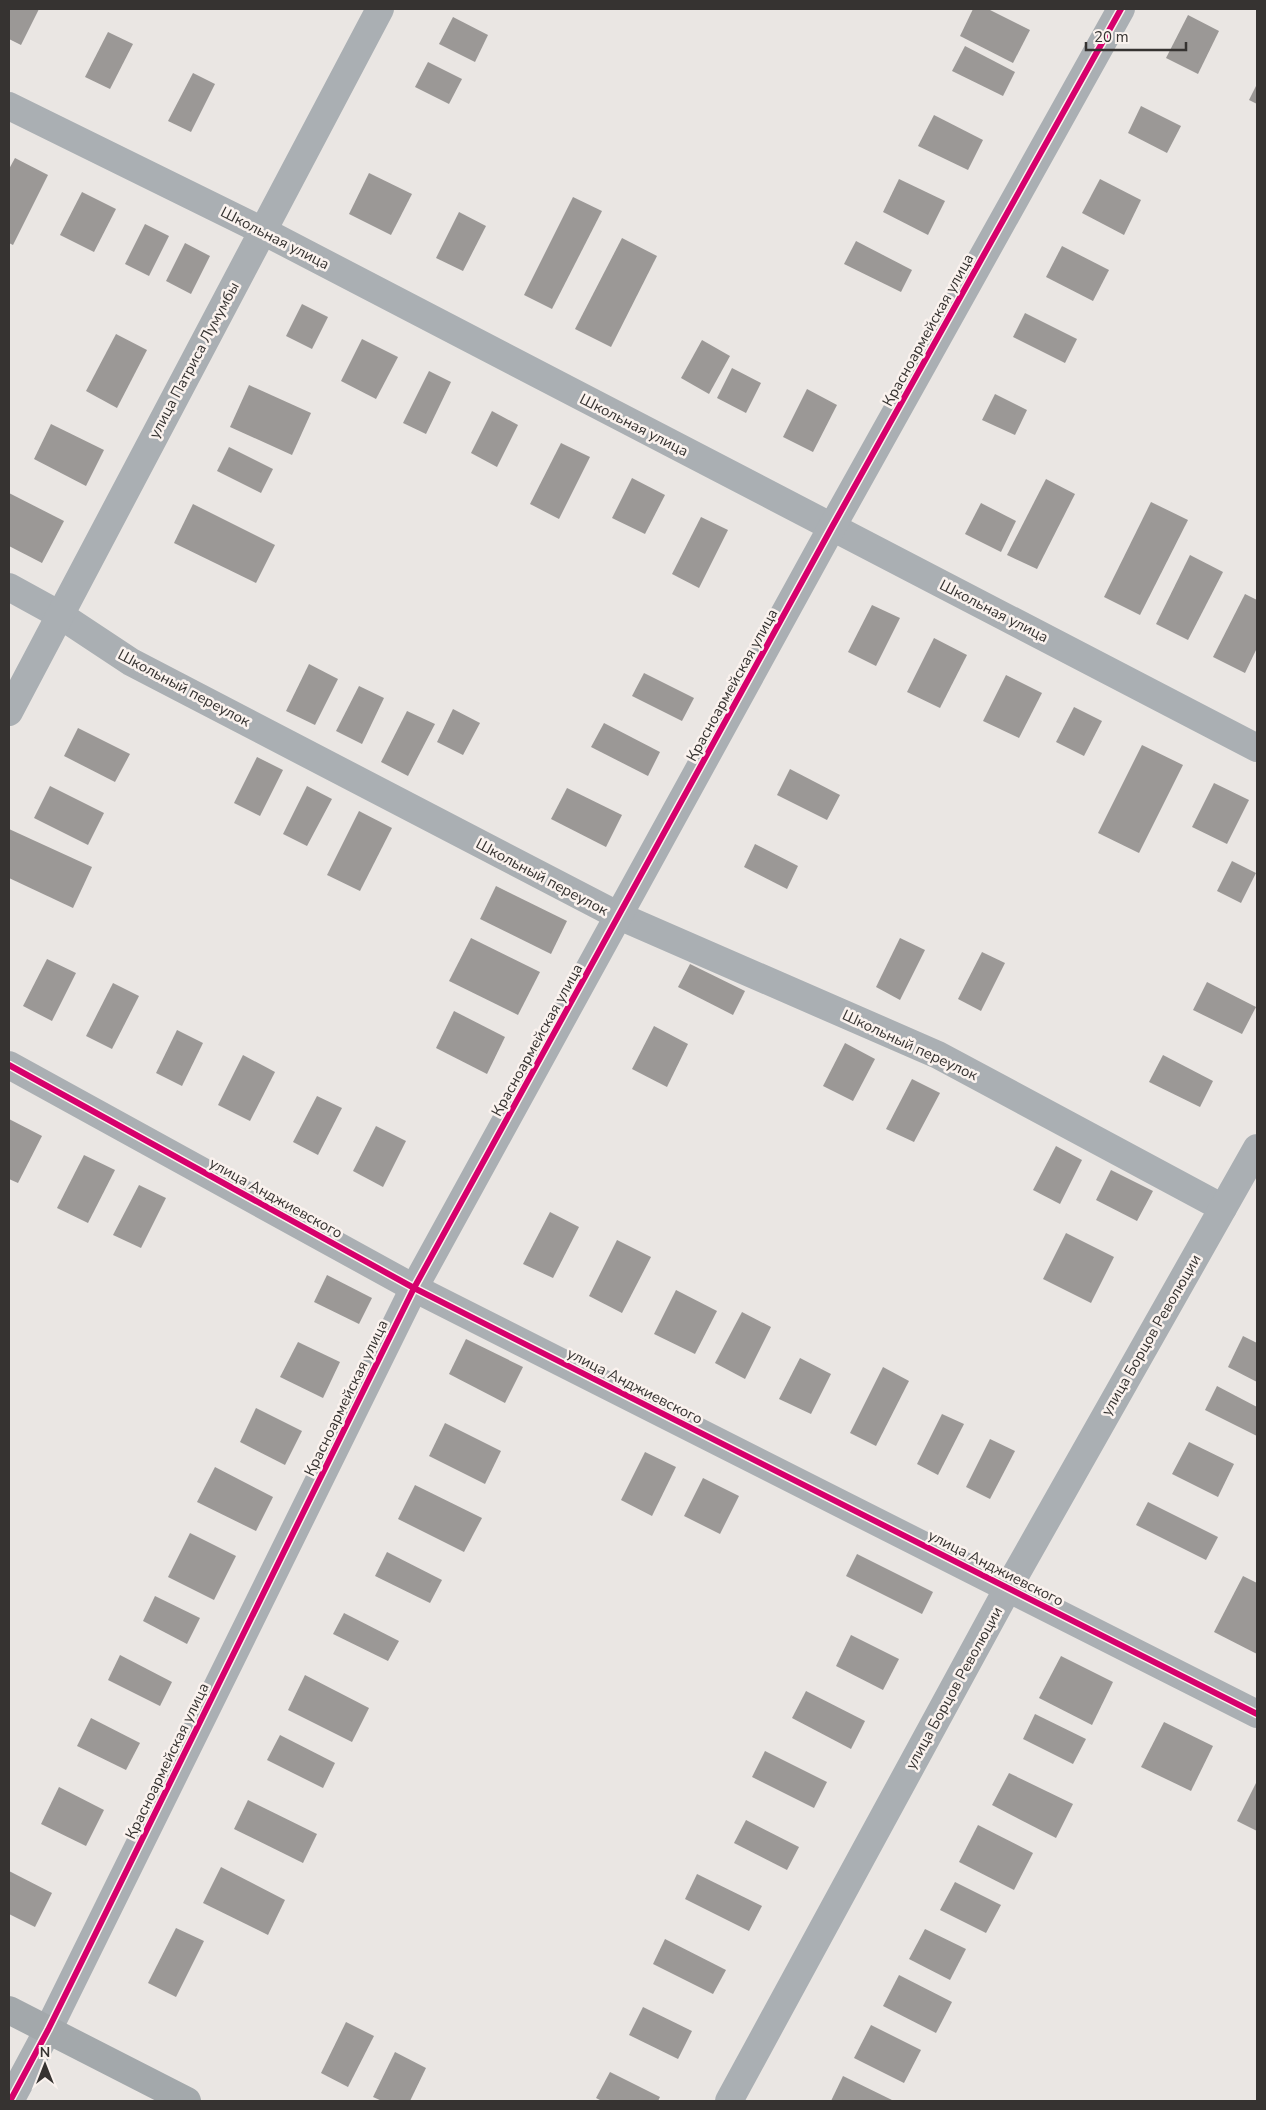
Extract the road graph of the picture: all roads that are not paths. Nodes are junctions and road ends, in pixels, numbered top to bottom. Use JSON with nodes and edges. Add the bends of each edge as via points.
{"nodes":[{"id":1,"x":380,"y":9,"type":"edge"},
{"id":2,"x":1121,"y":9,"type":"edge"},
{"id":3,"x":9,"y":106,"type":"edge"},
{"id":4,"x":262,"y":231,"type":"junction"},
{"id":5,"x":832,"y":528,"type":"junction"},
{"id":6,"x":9,"y":587,"type":"edge"},
{"id":7,"x":60,"y":614,"type":"junction"},
{"id":8,"x":9,"y":712,"type":"edge"},
{"id":9,"x":1257,"y":748,"type":"edge"},
{"id":10,"x":619,"y":916,"type":"junction"},
{"id":11,"x":9,"y":1065,"type":"edge"},
{"id":12,"x":1257,"y":1148,"type":"edge"},
{"id":13,"x":1223,"y":1208,"type":"junction"},
{"id":14,"x":414,"y":1288,"type":"junction"},
{"id":15,"x":1008,"y":1588,"type":"junction"},
{"id":16,"x":1257,"y":1714,"type":"edge"},
{"id":17,"x":9,"y":2010,"type":"edge"},
{"id":18,"x":48,"y":2030,"type":"junction"},
{"id":19,"x":10,"y":2101,"type":"edge"},
{"id":20,"x":187,"y":2101,"type":"edge"},
{"id":21,"x":729,"y":2101,"type":"edge"}],
"edges":[{"from":1,"to":4,"type":"street","name":"улица Патриса Лумумбы"},
{"from":2,"to":5,"type":"street","name":"Красноармейская улица"},
{"from":3,"to":4,"type":"street","name":"Школьная улица"},
{"from":4,"to":5,"type":"street","name":"Школьная улица"},
{"from":4,"to":7,"type":"street","name":"улица Патриса Лумумбы"},
{"from":5,"to":9,"type":"street","name":"Школьная улица"},
{"from":5,"to":10,"type":"street","name":"Красноармейская улица"},
{"from":6,"to":7,"type":"street","name":"Школьный переулок"},
{"from":7,"to":8,"type":"street","name":"улица Патриса Лумумбы"},
{"from":7,"to":10,"type":"street","name":"Школьный переулок","via":[[131,662]]},
{"from":10,"to":13,"type":"street","name":"Школьный переулок","via":[[938,1055]]},
{"from":10,"to":14,"type":"street","name":"Красноармейская улица"},
{"from":11,"to":14,"type":"street","name":"улица Анджиевского"},
{"from":12,"to":13,"type":"street","name":"улица Борцов Революции"},
{"from":13,"to":15,"type":"street","name":"улица Борцов Революции"},
{"from":14,"to":15,"type":"street","name":"улица Анджиевского"},
{"from":14,"to":18,"type":"street","name":"Красноармейская улица"},
{"from":15,"to":16,"type":"street","name":"улица Анджиевского"},
{"from":15,"to":21,"type":"street","name":"улица Борцов Революции"},
{"from":17,"to":18,"type":"main road"},
{"from":18,"to":19,"type":"street","name":"Красноармейская улица"},
{"from":18,"to":20,"type":"main road"}]}
